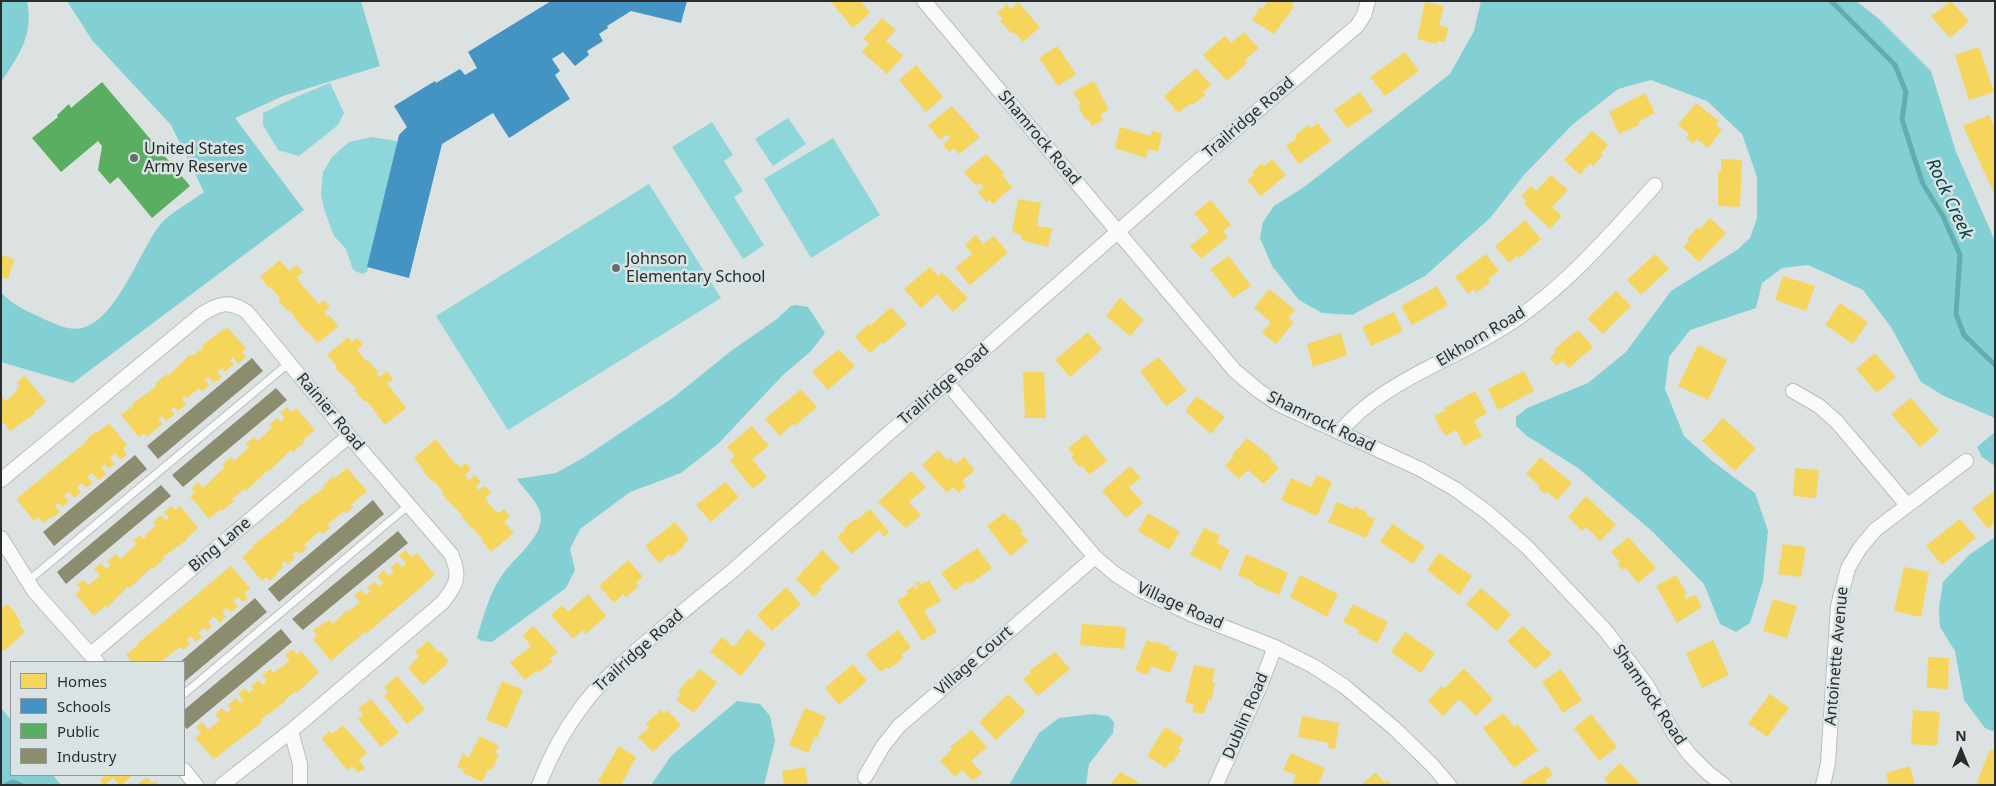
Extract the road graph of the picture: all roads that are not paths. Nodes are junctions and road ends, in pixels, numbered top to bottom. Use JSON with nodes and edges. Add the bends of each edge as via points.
{"nodes":[{"id":1,"x":924,"y":1,"type":"edge"},
{"id":2,"x":1368,"y":1,"type":"edge"},
{"id":3,"x":1655,"y":185,"type":"dead end"},
{"id":4,"x":1119,"y":232,"type":"junction"},
{"id":5,"x":289,"y":363,"type":"junction"},
{"id":6,"x":946,"y":383,"type":"junction"},
{"id":7,"x":1793,"y":391,"type":"dead end"},
{"id":8,"x":1338,"y":432,"type":"junction"},
{"id":9,"x":349,"y":436,"type":"junction"},
{"id":10,"x":1966,"y":461,"type":"dead end"},
{"id":11,"x":1,"y":480,"type":"edge"},
{"id":12,"x":409,"y":505,"type":"junction"},
{"id":13,"x":1907,"y":505,"type":"junction"},
{"id":14,"x":1,"y":538,"type":"edge"},
{"id":15,"x":1095,"y":557,"type":"junction"},
{"id":16,"x":28,"y":581,"type":"junction"},
{"id":17,"x":1274,"y":647,"type":"junction"},
{"id":18,"x":94,"y":658,"type":"edge"},
{"id":19,"x":185,"y":693,"type":"edge"},
{"id":20,"x":290,"y":731,"type":"junction"},
{"id":21,"x":185,"y":771,"type":"edge"},
{"id":22,"x":865,"y":777,"type":"dead end"},
{"id":23,"x":196,"y":785,"type":"edge"},
{"id":24,"x":222,"y":785,"type":"edge"},
{"id":25,"x":300,"y":785,"type":"edge"},
{"id":26,"x":539,"y":785,"type":"edge"},
{"id":27,"x":1216,"y":785,"type":"edge"},
{"id":28,"x":1449,"y":785,"type":"edge"},
{"id":29,"x":1724,"y":785,"type":"edge"},
{"id":30,"x":1823,"y":785,"type":"edge"}],
"edges":[{"from":1,"to":4,"type":"street","name":"Shamrock Road"},
{"from":2,"to":4,"type":"street","name":"Trailridge Road","via":[[1357,26]]},
{"from":3,"to":8,"type":"street","name":"Elkhorn Road","via":[[1606,240],[1541,300],[1501,329],[1392,389]]},
{"from":4,"to":6,"type":"street","name":"Trailridge Road"},
{"from":4,"to":8,"type":"street","name":"Shamrock Road","via":[[1235,371],[1280,405]]},
{"from":5,"to":9,"type":"street","name":"Rainier Road"},
{"from":5,"to":11,"type":"street","name":"Rainier Road","via":[[247,312],[238,306],[220,305],[202,314]]},
{"from":5,"to":16,"type":"lane"},
{"from":6,"to":15,"type":"street","name":"Village Road"},
{"from":6,"to":26,"type":"street","name":"Trailridge Road","via":[[730,574],[607,677],[564,732]]},
{"from":7,"to":13,"type":"street","via":[[1837,422]]},
{"from":8,"to":29,"type":"street","name":"Shamrock Road","via":[[1420,469],[1455,489],[1527,547],[1605,630],[1646,684],[1674,734],[1690,755]]},
{"from":9,"to":12,"type":"street","name":"Rainier Road"},
{"from":9,"to":18,"type":"street","name":"Bing Lane"},
{"from":10,"to":13,"type":"street","name":"Antoinette Avenue"},
{"from":12,"to":19,"type":"lane"},
{"from":12,"to":20,"type":"street","name":"Rainier Road","via":[[451,554],[456,565],[455,586],[442,603]]},
{"from":13,"to":30,"type":"street","name":"Antoinette Avenue","via":[[1875,530],[1860,548],[1842,584],[1828,763]]},
{"from":14,"to":16,"type":"street"},
{"from":15,"to":17,"type":"street","name":"Village Road","via":[[1140,590]]},
{"from":15,"to":22,"type":"street","name":"Village Court","via":[[899,726]]},
{"from":16,"to":18,"type":"street","via":[[34,592]]},
{"from":17,"to":27,"type":"street","name":"Dublin Road"},
{"from":17,"to":28,"type":"street","name":"Village Road","via":[[1344,686],[1394,728]]},
{"from":20,"to":24,"type":"street","name":"Rainier Road"},
{"from":20,"to":25,"type":"street","via":[[300,764]]},
{"from":21,"to":23,"type":"street"}]}
